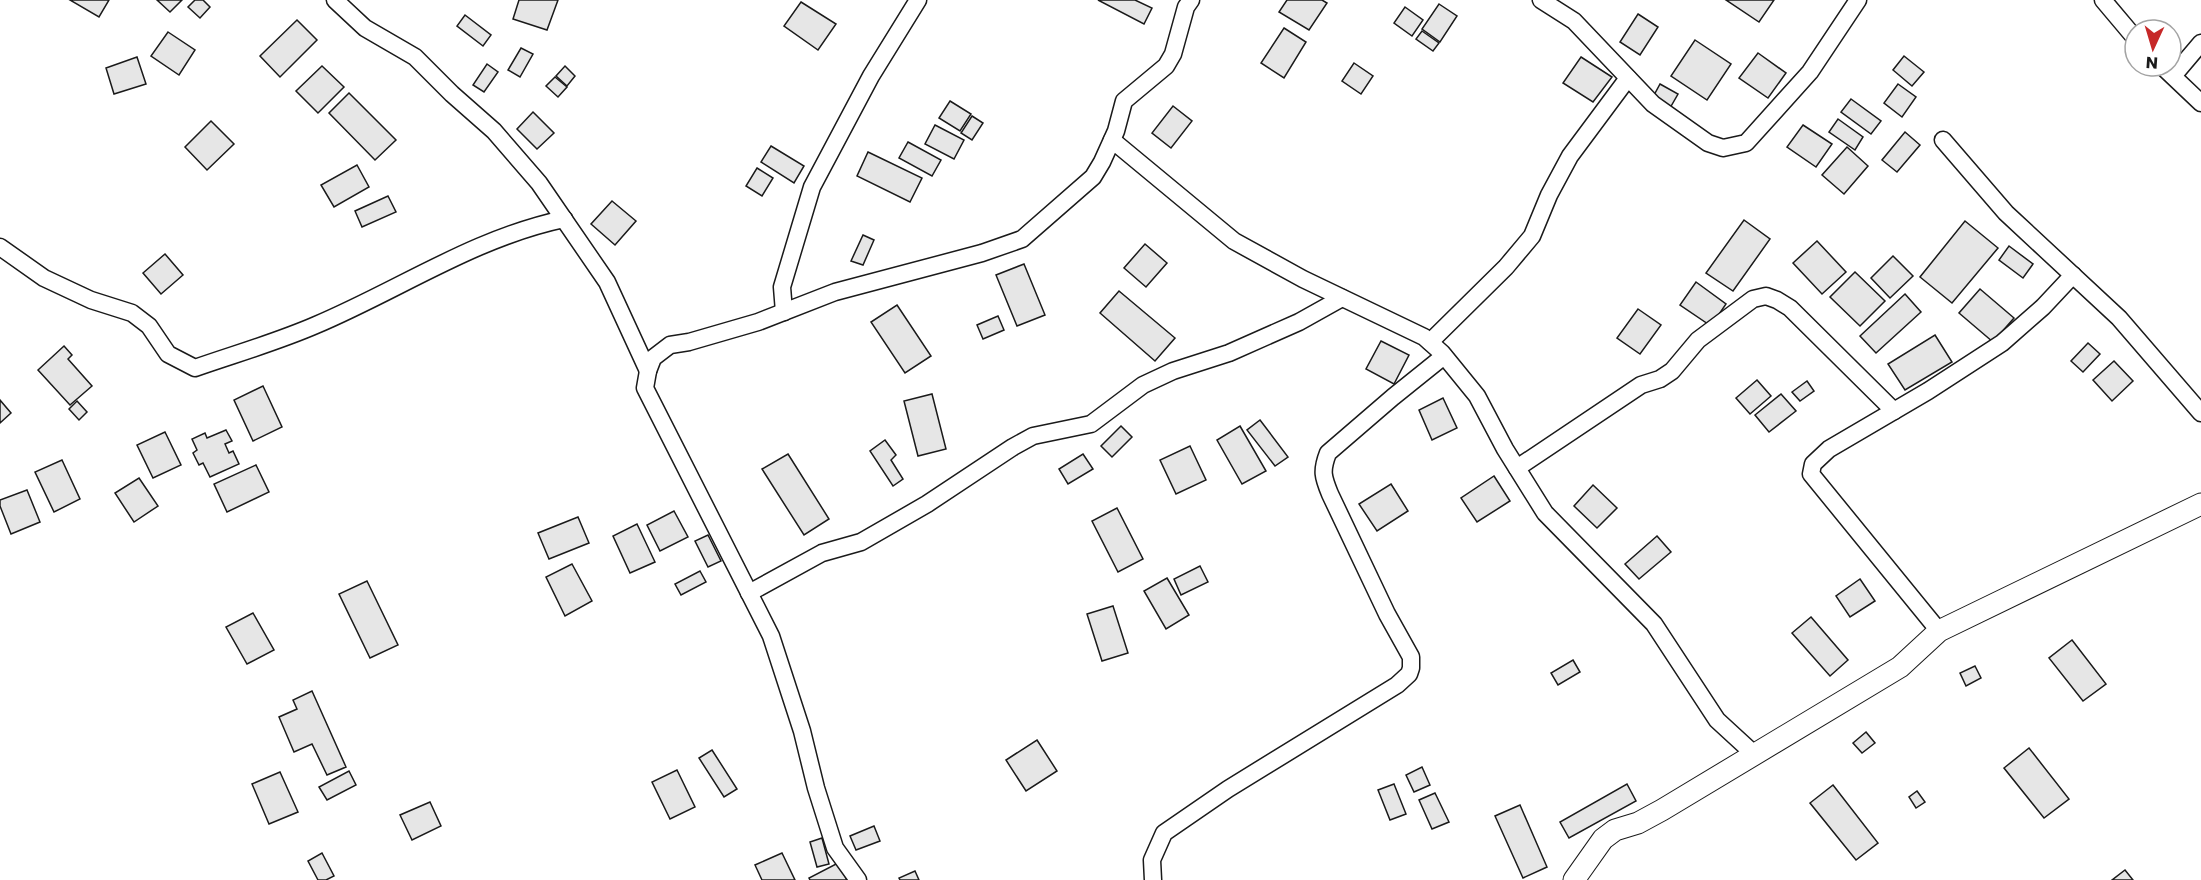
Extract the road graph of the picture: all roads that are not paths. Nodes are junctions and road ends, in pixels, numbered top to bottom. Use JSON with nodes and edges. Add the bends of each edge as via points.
{"nodes":[{"id":1,"x":336,"y":0,"type":"edge"},
{"id":2,"x":918,"y":0,"type":"edge"},
{"id":3,"x":1191,"y":0,"type":"edge"},
{"id":4,"x":1541,"y":0,"type":"edge"},
{"id":5,"x":1858,"y":0,"type":"edge"},
{"id":6,"x":2103,"y":0,"type":"edge"},
{"id":7,"x":2123,"y":24,"type":"edge"},
{"id":8,"x":2201,"y":43,"type":"edge"},
{"id":9,"x":2183,"y":58,"type":"edge"},
{"id":10,"x":1628,"y":78,"type":"junction"},
{"id":11,"x":2174,"y":78,"type":"edge"},
{"id":12,"x":2201,"y":103,"type":"edge"},
{"id":13,"x":1112,"y":140,"type":"junction"},
{"id":14,"x":1943,"y":140,"type":"dead end"},
{"id":15,"x":564,"y":219,"type":"junction"},
{"id":16,"x":0,"y":248,"type":"edge"},
{"id":17,"x":2073,"y":275,"type":"junction"},
{"id":18,"x":1341,"y":298,"type":"junction"},
{"id":19,"x":784,"y":312,"type":"junction"},
{"id":20,"x":1430,"y":342,"type":"junction"},
{"id":21,"x":1444,"y":356,"type":"junction"},
{"id":22,"x":648,"y":371,"type":"junction"},
{"id":23,"x":1894,"y":411,"type":"junction"},
{"id":24,"x":2201,"y":413,"type":"edge"},
{"id":25,"x":1517,"y":468,"type":"junction"},
{"id":26,"x":2201,"y":504,"type":"edge"},
{"id":27,"x":749,"y":593,"type":"junction"},
{"id":28,"x":1939,"y":631,"type":"junction"},
{"id":29,"x":1754,"y":754,"type":"junction"},
{"id":30,"x":858,"y":880,"type":"edge"},
{"id":31,"x":1153,"y":880,"type":"edge"},
{"id":32,"x":1574,"y":880,"type":"edge"}],
"edges":[{"from":1,"to":15,"type":"street","via":[[365,28],[415,57],[494,131]]},
{"from":2,"to":19,"type":"street","via":[[871,76],[812,187],[782,287]]},
{"from":3,"to":13,"type":"street","via":[[1173,54],[1166,66],[1124,101]]},
{"from":4,"to":10,"type":"street","via":[[1574,21]]},
{"from":5,"to":10,"type":"street","via":[[1810,72],[1746,143],[1723,148],[1708,143],[1653,104]]},
{"from":6,"to":7,"type":"street"},
{"from":8,"to":9,"type":"street"},
{"from":10,"to":20,"type":"street","via":[[1570,156],[1533,236]]},
{"from":11,"to":12,"type":"street"},
{"from":13,"to":18,"type":"street","via":[[1234,241]]},
{"from":13,"to":19,"type":"street","via":[[1093,177],[1022,239],[835,292]]},
{"from":14,"to":17,"type":"street","via":[[2007,213]]},
{"from":15,"to":16,"type":"street","via":[[492,240],[315,325],[195,368],[168,354],[149,326],[132,313],[91,300],[44,278]]},
{"from":15,"to":22,"type":"street","via":[[607,282]]},
{"from":17,"to":23,"type":"street","via":[[2002,343]]},
{"from":17,"to":24,"type":"street","via":[[2119,318]]},
{"from":18,"to":20,"type":"street"},
{"from":18,"to":27,"type":"street","via":[[1299,322],[1143,385],[1091,424],[1033,436],[861,542],[822,553]]},
{"from":19,"to":22,"type":"street","via":[[670,345],[653,358]]},
{"from":20,"to":21,"type":"street"},
{"from":21,"to":25,"type":"street","via":[[1477,396]]},
{"from":21,"to":31,"type":"street","via":[[1328,453],[1324,463],[1323,475],[1330,494],[1411,657],[1412,668],[1397,685],[1164,833],[1152,860]]},
{"from":22,"to":27,"type":"street","via":[[645,388]]},
{"from":23,"to":25,"type":"street","via":[[1790,308],[1766,296],[1747,302],[1698,340],[1672,371],[1641,385]]},
{"from":23,"to":28,"type":"street","via":[[1829,448],[1813,464],[1811,474]]},
{"from":25,"to":29,"type":"street","via":[[1545,513],[1654,624],[1717,720]]},
{"from":26,"to":28,"type":"street"},
{"from":27,"to":30,"type":"street","via":[[771,636],[835,848]]},
{"from":28,"to":29,"type":"street","via":[[1900,667]]},
{"from":29,"to":32,"type":"street","via":[[1662,810],[1615,830],[1603,839]]}]}
